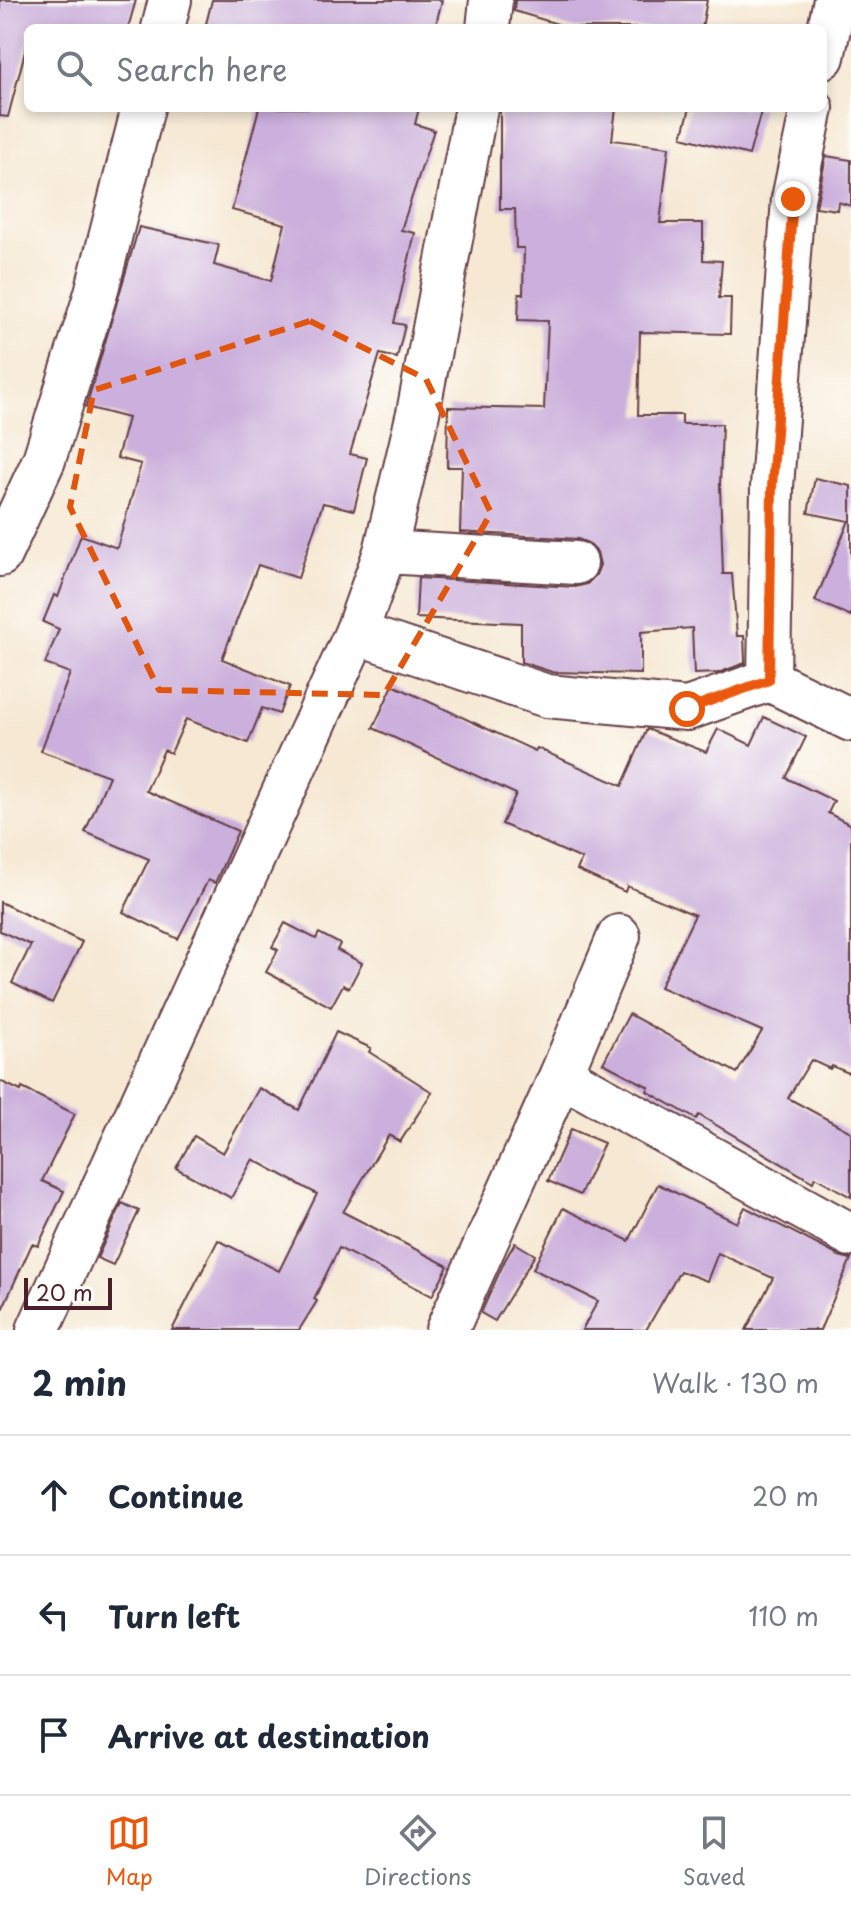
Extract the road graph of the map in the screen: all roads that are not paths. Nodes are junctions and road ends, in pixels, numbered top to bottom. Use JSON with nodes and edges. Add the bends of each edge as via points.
{"nodes":[{"id":1,"x":170,"y":0,"type":"edge"},
{"id":2,"x":491,"y":0,"type":"edge"},
{"id":3,"x":835,"y":0,"type":"edge"},
{"id":4,"x":164,"y":24,"type":"edge"},
{"id":5,"x":488,"y":24,"type":"edge"},
{"id":6,"x":827,"y":38,"type":"edge"},
{"id":7,"x":142,"y":112,"type":"edge"},
{"id":8,"x":475,"y":112,"type":"edge"},
{"id":9,"x":811,"y":112,"type":"edge"},
{"id":10,"x":385,"y":552,"type":"junction"},
{"id":11,"x":0,"y":555,"type":"edge"},
{"id":12,"x":576,"y":563,"type":"dead end"},
{"id":13,"x":356,"y":633,"type":"junction"},
{"id":14,"x":769,"y":680,"type":"junction"},
{"id":15,"x":851,"y":720,"type":"edge"},
{"id":16,"x":619,"y":936,"type":"dead end"},
{"id":17,"x":561,"y":1075,"type":"junction"},
{"id":18,"x":851,"y":1235,"type":"edge"},
{"id":19,"x":38,"y":1330,"type":"edge"},
{"id":20,"x":447,"y":1330,"type":"edge"}],
"edges":[{"from":1,"to":4,"type":"street"},
{"from":2,"to":5,"type":"street"},
{"from":3,"to":6,"type":"street"},
{"from":7,"to":11,"type":"street","via":[[96,293],[44,460]]},
{"from":8,"to":10,"type":"street","via":[[418,413]]},
{"from":9,"to":14,"type":"street","via":[[793,199],[772,487]]},
{"from":10,"to":12,"type":"street"},
{"from":10,"to":13,"type":"street"},
{"from":13,"to":14,"type":"street","via":[[547,696],[687,709]]},
{"from":13,"to":19,"type":"street"},
{"from":14,"to":15,"type":"street"},
{"from":16,"to":17,"type":"street"},
{"from":17,"to":18,"type":"street"},
{"from":17,"to":20,"type":"street"}]}
